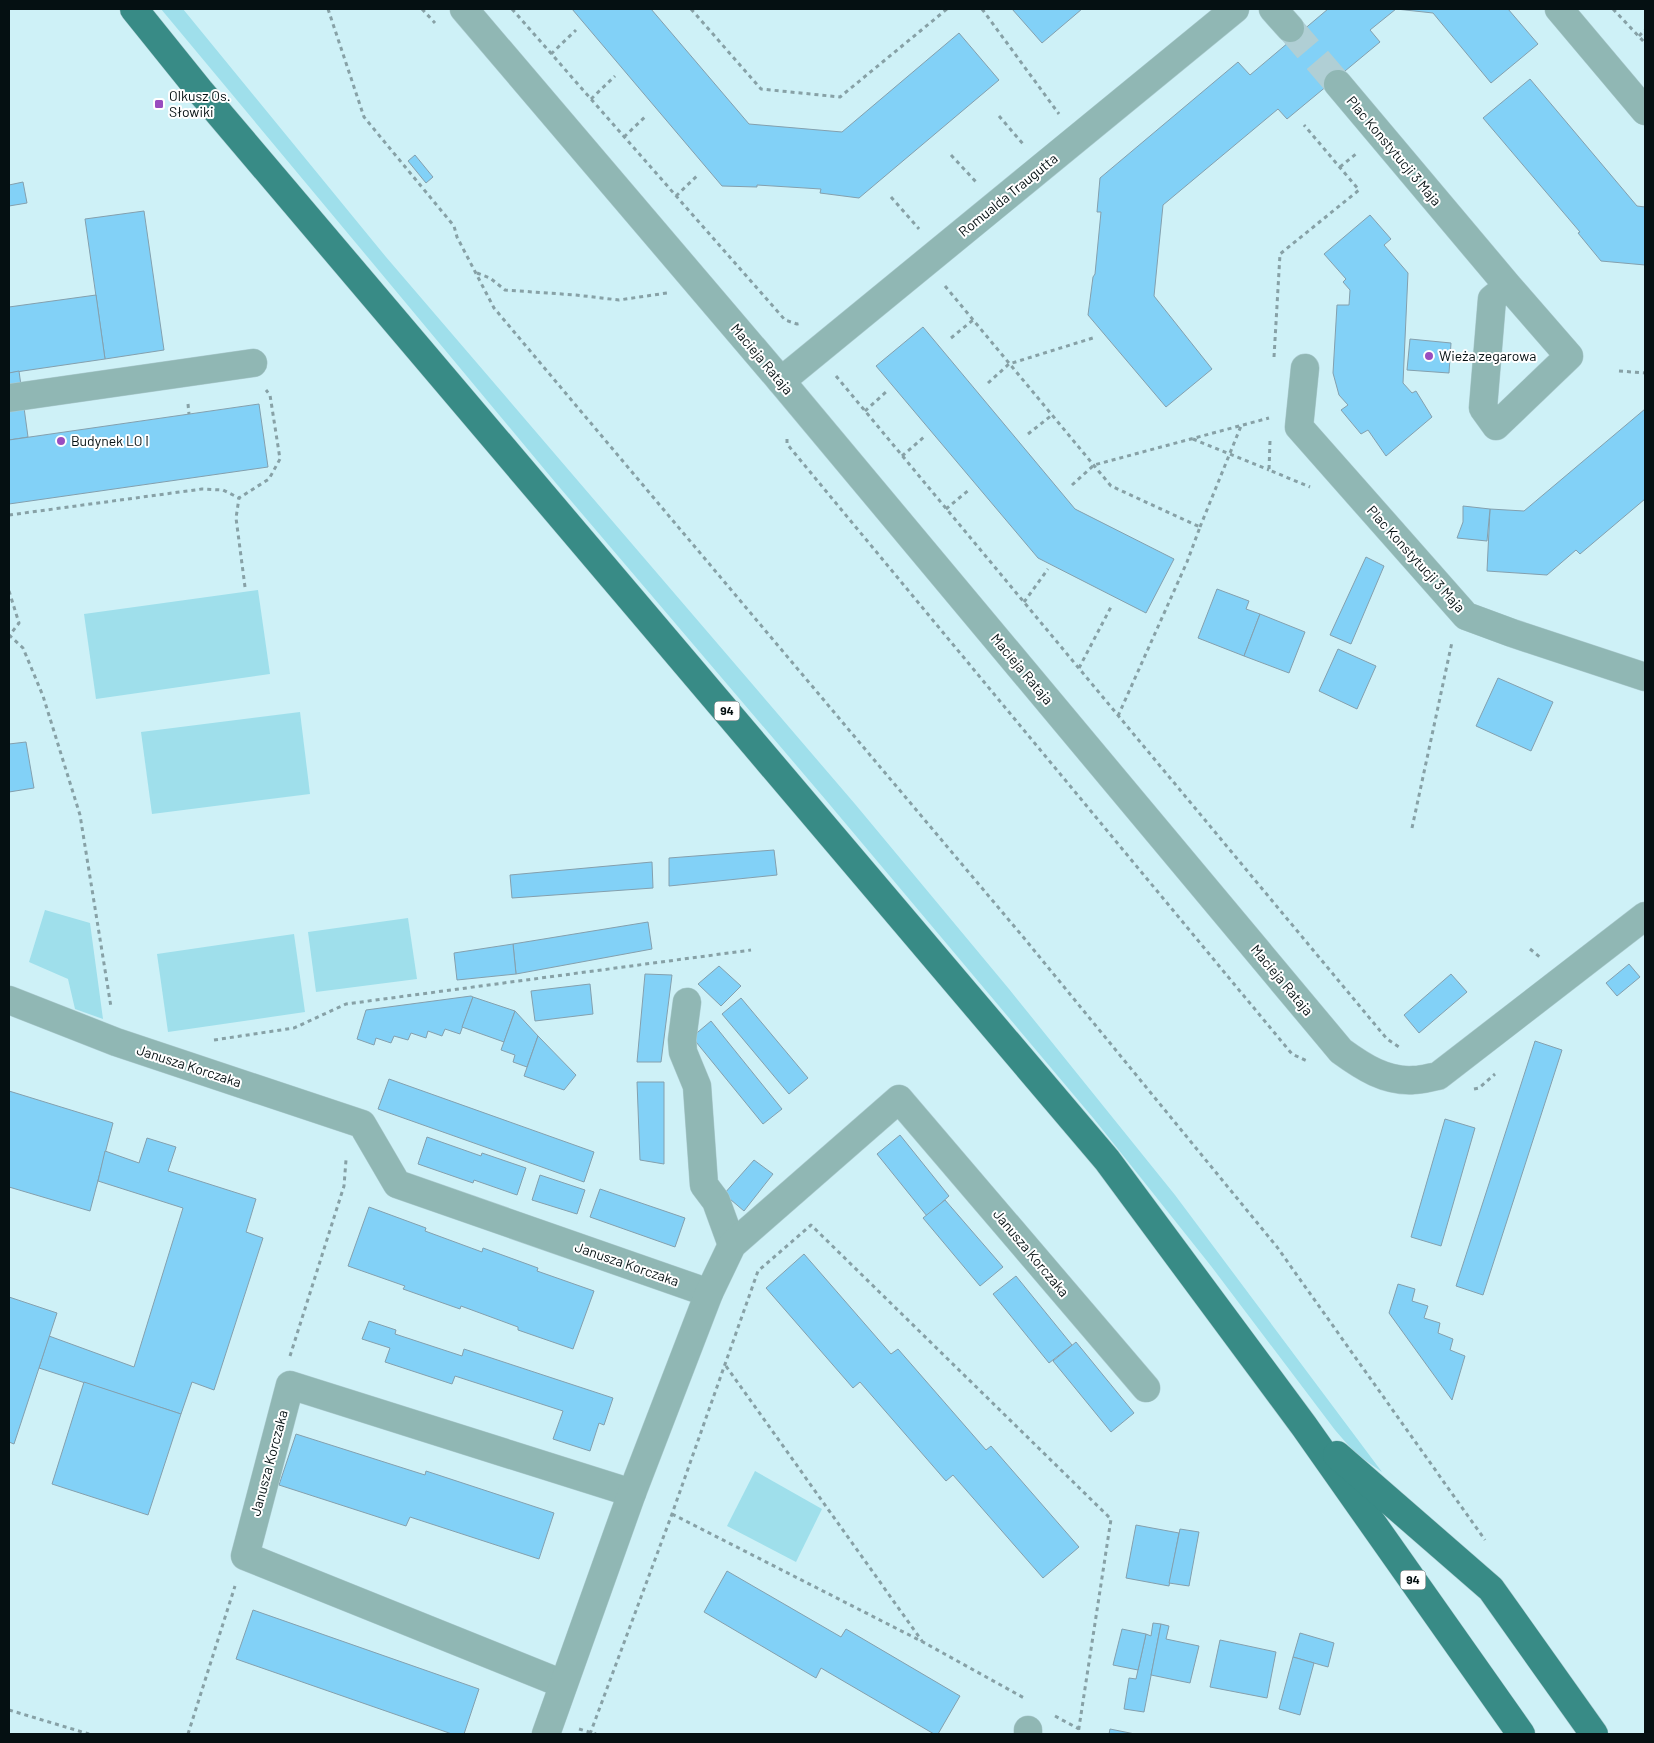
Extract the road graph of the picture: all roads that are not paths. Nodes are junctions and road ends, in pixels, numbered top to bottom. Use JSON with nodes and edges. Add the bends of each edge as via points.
{"nodes":[{"id":1,"x":134,"y":9,"type":"edge"},
{"id":2,"x":464,"y":9,"type":"edge"},
{"id":3,"x":1234,"y":9,"type":"edge"},
{"id":4,"x":1559,"y":9,"type":"edge"},
{"id":5,"x":1338,"y":84,"type":"tunnel mouth"},
{"id":6,"x":1645,"y":111,"type":"edge"},
{"id":7,"x":1508,"y":286,"type":"junction"},
{"id":8,"x":253,"y":363,"type":"dead end"},
{"id":9,"x":1306,"y":368,"type":"dead end"},
{"id":10,"x":781,"y":381,"type":"junction"},
{"id":11,"x":9,"y":398,"type":"edge"},
{"id":12,"x":1645,"y":677,"type":"edge"},
{"id":13,"x":1645,"y":916,"type":"edge"},
{"id":14,"x":9,"y":1000,"type":"edge"},
{"id":15,"x":687,"y":1002,"type":"dead end"},
{"id":16,"x":732,"y":1245,"type":"junction"},
{"id":17,"x":709,"y":1293,"type":"junction"},
{"id":18,"x":1146,"y":1388,"type":"dead end"},
{"id":19,"x":1304,"y":1426,"type":"junction"},
{"id":20,"x":632,"y":1493,"type":"junction"},
{"id":21,"x":563,"y":1684,"type":"junction"},
{"id":22,"x":546,"y":1734,"type":"edge"},
{"id":23,"x":1521,"y":1734,"type":"edge"},
{"id":24,"x":1594,"y":1734,"type":"edge"}],
"edges":[{"from":1,"to":19,"type":"main road","number":"94","via":[[1107,1160]]},
{"from":2,"to":10,"type":"street","name":"Macieja Rataja"},
{"from":3,"to":10,"type":"street","name":"Romualda Traugutta"},
{"from":4,"to":6,"type":"street"},
{"from":5,"to":7,"type":"street","name":"Plac Konstytucji 3 Maja"},
{"from":7,"to":7,"type":"street","name":"Plac Konstytucji 3 Maja","via":[[1569,356],[1496,426],[1483,408],[1492,299]]},
{"from":8,"to":11,"type":"street"},
{"from":9,"to":12,"type":"street","name":"Plac Konstytucji 3 Maja","via":[[1299,427],[1466,616]]},
{"from":10,"to":13,"type":"street","name":"Macieja Rataja","via":[[1342,1051],[1364,1067],[1390,1078],[1414,1080],[1438,1076]]},
{"from":14,"to":17,"type":"street","name":"Janusza Korczaka","via":[[116,1042],[362,1124],[397,1184]]},
{"from":15,"to":16,"type":"street","via":[[683,1052],[697,1086],[704,1185],[716,1201]]},
{"from":16,"to":17,"type":"street","name":"Janusza Korczaka"},
{"from":16,"to":18,"type":"street","name":"Janusza Korczaka","via":[[899,1099]]},
{"from":17,"to":20,"type":"street","name":"Janusza Korczaka"},
{"from":19,"to":23,"type":"main road","number":"94"},
{"from":19,"to":24,"type":"main road","number":"94","via":[[1491,1589]]},
{"from":20,"to":21,"type":"street","name":"Janusza Korczaka"},
{"from":20,"to":21,"type":"street","name":"Janusza Korczaka","via":[[290,1385],[245,1556]]},
{"from":21,"to":22,"type":"street","name":"Janusza Korczaka"}]}
